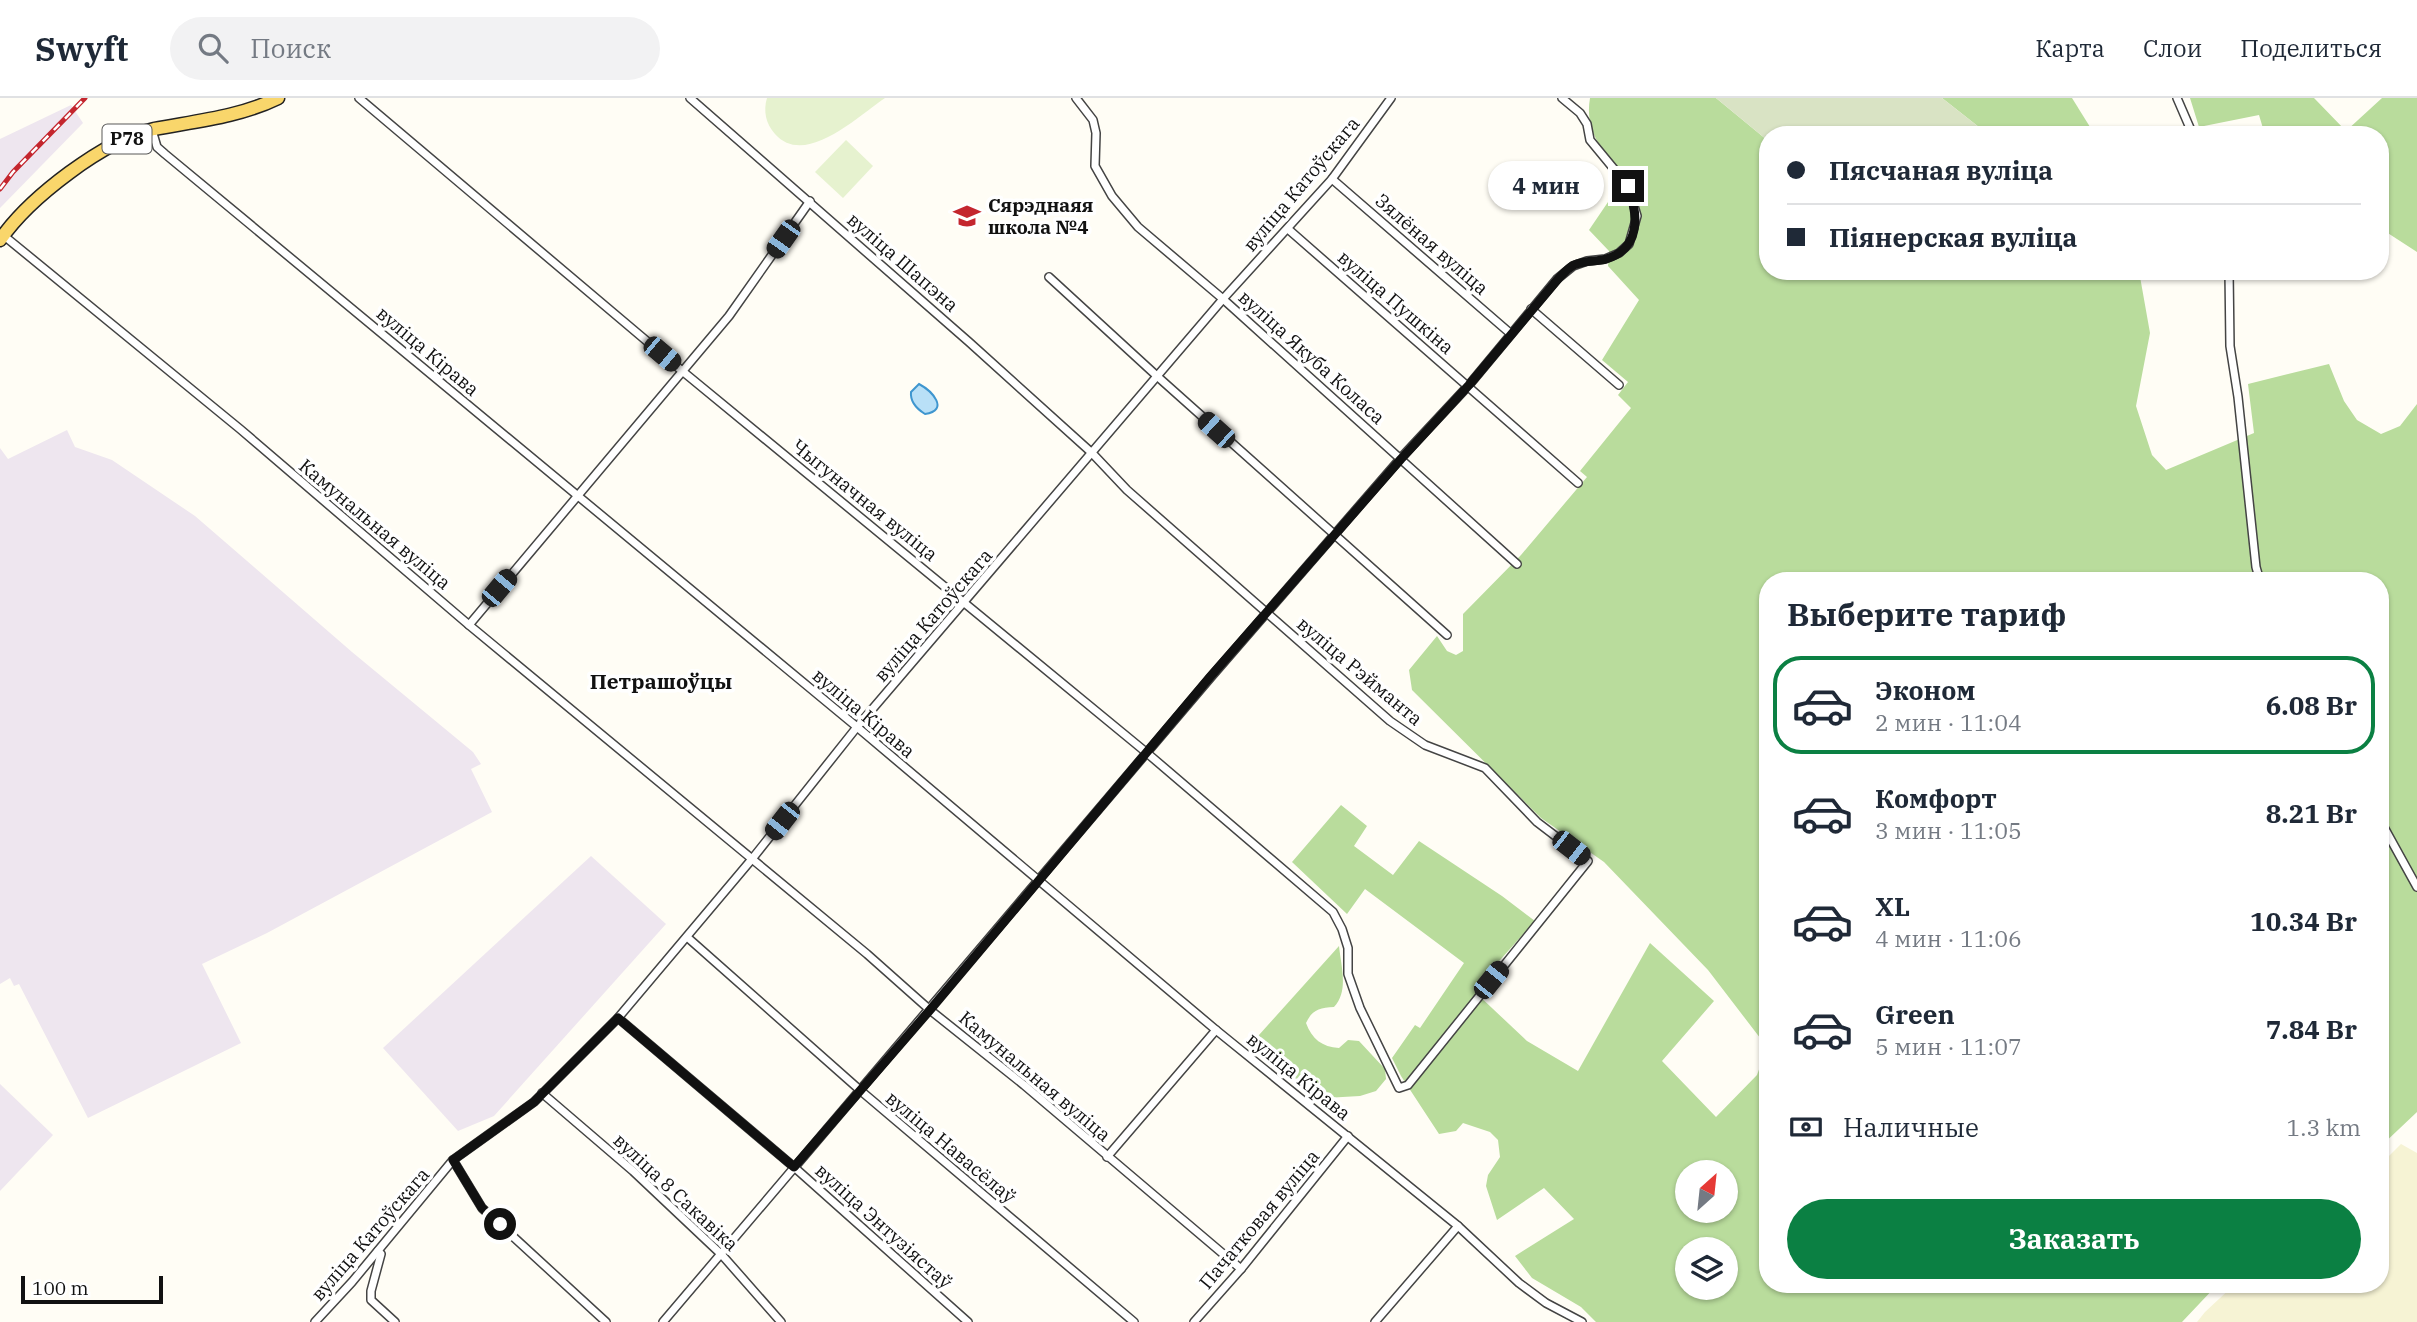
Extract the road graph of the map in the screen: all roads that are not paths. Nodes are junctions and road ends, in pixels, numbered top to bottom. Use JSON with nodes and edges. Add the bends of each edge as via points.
{"nodes":[{"id":1,"x":278,"y":98,"type":"edge"},
{"id":2,"x":359,"y":98,"type":"edge"},
{"id":3,"x":690,"y":98,"type":"edge"},
{"id":4,"x":1391,"y":98,"type":"edge"},
{"id":5,"x":1562,"y":98,"type":"edge"},
{"id":6,"x":2176,"y":98,"type":"edge"},
{"id":7,"x":1080,"y":99,"type":"edge"},
{"id":8,"x":2189,"y":126,"type":"edge"},
{"id":9,"x":152,"y":130,"type":"junction"},
{"id":10,"x":1332,"y":179,"type":"junction"},
{"id":11,"x":810,"y":201,"type":"junction"},
{"id":12,"x":1288,"y":229,"type":"junction"},
{"id":13,"x":2,"y":237,"type":"edge"},
{"id":14,"x":1049,"y":277,"type":"dead end"},
{"id":15,"x":2229,"y":280,"type":"edge"},
{"id":16,"x":1223,"y":299,"type":"junction"},
{"id":17,"x":1531,"y":309,"type":"junction"},
{"id":18,"x":1511,"y":334,"type":"junction"},
{"id":19,"x":681,"y":370,"type":"junction"},
{"id":20,"x":1158,"y":377,"type":"junction"},
{"id":21,"x":1469,"y":385,"type":"junction"},
{"id":22,"x":1619,"y":385,"type":"dead end"},
{"id":23,"x":1092,"y":453,"type":"junction"},
{"id":24,"x":1401,"y":459,"type":"junction"},
{"id":25,"x":1578,"y":483,"type":"dead end"},
{"id":26,"x":576,"y":495,"type":"junction"},
{"id":27,"x":1334,"y":536,"type":"junction"},
{"id":28,"x":1517,"y":564,"type":"dead end"},
{"id":29,"x":2257,"y":572,"type":"edge"},
{"id":30,"x":965,"y":603,"type":"junction"},
{"id":31,"x":1267,"y":612,"type":"junction"},
{"id":32,"x":469,"y":625,"type":"junction"},
{"id":33,"x":1447,"y":635,"type":"dead end"},
{"id":34,"x":857,"y":727,"type":"junction"},
{"id":35,"x":1147,"y":753,"type":"junction"},
{"id":36,"x":2389,"y":837,"type":"edge"},
{"id":37,"x":752,"y":859,"type":"junction"},
{"id":38,"x":1038,"y":879,"type":"junction"},
{"id":39,"x":2417,"y":887,"type":"edge"},
{"id":40,"x":687,"y":937,"type":"junction"},
{"id":41,"x":930,"y":1010,"type":"junction"},
{"id":42,"x":618,"y":1018,"type":"junction"},
{"id":43,"x":1216,"y":1030,"type":"junction"},
{"id":44,"x":1399,"y":1088,"type":"joint"},
{"id":45,"x":861,"y":1091,"type":"junction"},
{"id":46,"x":542,"y":1093,"type":"junction"},
{"id":47,"x":1348,"y":1136,"type":"junction"},
{"id":48,"x":1107,"y":1157,"type":"junction"},
{"id":49,"x":453,"y":1160,"type":"junction"},
{"id":50,"x":794,"y":1167,"type":"junction"},
{"id":51,"x":1458,"y":1226,"type":"junction"},
{"id":52,"x":378,"y":1251,"type":"junction"},
{"id":53,"x":722,"y":1255,"type":"junction"},
{"id":54,"x":1241,"y":1269,"type":"junction"},
{"id":55,"x":1564,"y":1318,"type":"edge"},
{"id":56,"x":314,"y":1322,"type":"edge"},
{"id":57,"x":395,"y":1322,"type":"edge"},
{"id":58,"x":607,"y":1322,"type":"edge"},
{"id":59,"x":663,"y":1322,"type":"edge"},
{"id":60,"x":781,"y":1322,"type":"edge"},
{"id":61,"x":968,"y":1322,"type":"edge"},
{"id":62,"x":1135,"y":1322,"type":"edge"},
{"id":63,"x":1194,"y":1322,"type":"edge"},
{"id":64,"x":1375,"y":1322,"type":"edge"},
{"id":65,"x":1582,"y":1322,"type":"edge"}],
"edges":[{"from":1,"to":9,"type":"main road","number":"Р78","via":[[235,114]]},
{"from":2,"to":19,"type":"street","name":"Чыгуначная вуліца"},
{"from":3,"to":11,"type":"street","name":"вуліца Шапэна"},
{"from":4,"to":10,"type":"street","name":"вуліца Катоўскага"},
{"from":5,"to":17,"type":"street","via":[[1580,113],[1590,140],[1628,186],[1637,216],[1629,244],[1619,253],[1573,266]]},
{"from":6,"to":8,"type":"street"},
{"from":7,"to":16,"type":"street","name":"вуліца Якуба Коласа","via":[[1096,133],[1095,166],[1112,196],[1138,228]]},
{"from":9,"to":13,"type":"main road","number":"Р78","via":[[116,143],[86,161],[50,188]]},
{"from":9,"to":26,"type":"street","name":"вуліца Кірава","via":[[157,147]]},
{"from":10,"to":12,"type":"street","name":"вуліца Катоўскага"},
{"from":10,"to":18,"type":"street","name":"Зялёная вуліца"},
{"from":11,"to":19,"type":"street","via":[[729,316]]},
{"from":11,"to":23,"type":"street","name":"вуліца Шапэна"},
{"from":12,"to":16,"type":"street","name":"вуліца Катоўскага"},
{"from":12,"to":21,"type":"street","name":"вуліца Пушкіна"},
{"from":13,"to":32,"type":"street","name":"Камунальная вуліца","via":[[240,429]]},
{"from":14,"to":20,"type":"street"},
{"from":15,"to":29,"type":"street","via":[[2230,346]]},
{"from":16,"to":20,"type":"street","name":"вуліца Катоўскага"},
{"from":16,"to":24,"type":"street","name":"вуліца Якуба Коласа"},
{"from":17,"to":18,"type":"street"},
{"from":17,"to":22,"type":"street"},
{"from":18,"to":21,"type":"street"},
{"from":19,"to":26,"type":"street"},
{"from":19,"to":30,"type":"street","name":"Чыгуначная вуліца"},
{"from":20,"to":23,"type":"street","name":"вуліца Катоўскага"},
{"from":20,"to":27,"type":"street"},
{"from":21,"to":24,"type":"street"},
{"from":21,"to":25,"type":"street","name":"вуліца Пушкіна"},
{"from":23,"to":30,"type":"street","name":"вуліца Катоўскага"},
{"from":23,"to":31,"type":"street","name":"вуліца Рэйманта"},
{"from":24,"to":27,"type":"street"},
{"from":24,"to":28,"type":"street","name":"вуліца Якуба Коласа"},
{"from":26,"to":32,"type":"street"},
{"from":26,"to":34,"type":"street","name":"вуліца Кірава"},
{"from":27,"to":31,"type":"street"},
{"from":27,"to":33,"type":"street"},
{"from":30,"to":34,"type":"street","name":"вуліца Катоўскага"},
{"from":30,"to":35,"type":"street","name":"Чыгуначная вуліца"},
{"from":31,"to":35,"type":"street"},
{"from":31,"to":44,"type":"street","name":"вуліца Рэйманта","via":[[1390,721],[1424,745],[1485,768],[1537,822],[1588,861],[1408,1085]]},
{"from":32,"to":37,"type":"street","name":"Камунальная вуліца"},
{"from":34,"to":37,"type":"street","name":"вуліца Катоўскага"},
{"from":34,"to":38,"type":"street","name":"вуліца Кірава"},
{"from":35,"to":38,"type":"street"},
{"from":35,"to":44,"type":"street","name":"Чыгуначная вуліца","via":[[1333,912],[1348,948],[1348,974],[1360,1008]]},
{"from":36,"to":39,"type":"street"},
{"from":37,"to":40,"type":"street","name":"вуліца Катоўскага"},
{"from":37,"to":41,"type":"street","name":"Камунальная вуліца"},
{"from":38,"to":41,"type":"street"},
{"from":38,"to":43,"type":"street","name":"вуліца Кірава"},
{"from":40,"to":42,"type":"street","name":"вуліца Катоўскага"},
{"from":40,"to":45,"type":"street","name":"вуліца Навасёлаў"},
{"from":41,"to":45,"type":"street"},
{"from":41,"to":48,"type":"street","name":"Камунальная вуліца"},
{"from":42,"to":46,"type":"street","name":"вуліца Катоўскага"},
{"from":42,"to":50,"type":"street","name":"вуліца Энтузіястаў"},
{"from":43,"to":47,"type":"street","name":"вуліца Кірава"},
{"from":43,"to":48,"type":"street"},
{"from":45,"to":50,"type":"street"},
{"from":45,"to":62,"type":"street","name":"вуліца Навасёлаў"},
{"from":46,"to":49,"type":"street","name":"вуліца Катоўскага"},
{"from":46,"to":53,"type":"street","name":"вуліца 8 Сакавіка"},
{"from":47,"to":51,"type":"street","name":"вуліца Кірава"},
{"from":47,"to":54,"type":"street","name":"Пачатковая вуліца"},
{"from":48,"to":54,"type":"street","name":"Камунальная вуліца"},
{"from":49,"to":52,"type":"street","name":"вуліца Катоўскага"},
{"from":49,"to":58,"type":"street","via":[[482,1208]]},
{"from":50,"to":53,"type":"street"},
{"from":50,"to":61,"type":"street","name":"вуліца Энтузіястаў"},
{"from":51,"to":55,"type":"street","name":"вуліца Кірава"},
{"from":51,"to":64,"type":"street"},
{"from":52,"to":56,"type":"street","name":"вуліца Катоўскага"},
{"from":52,"to":57,"type":"street","via":[[371,1300]]},
{"from":53,"to":59,"type":"street"},
{"from":53,"to":60,"type":"street","name":"вуліца 8 Сакавіка"},
{"from":54,"to":63,"type":"street","name":"Пачатковая вуліца"},
{"from":55,"to":65,"type":"street","name":"вуліца Кірава"}]}
